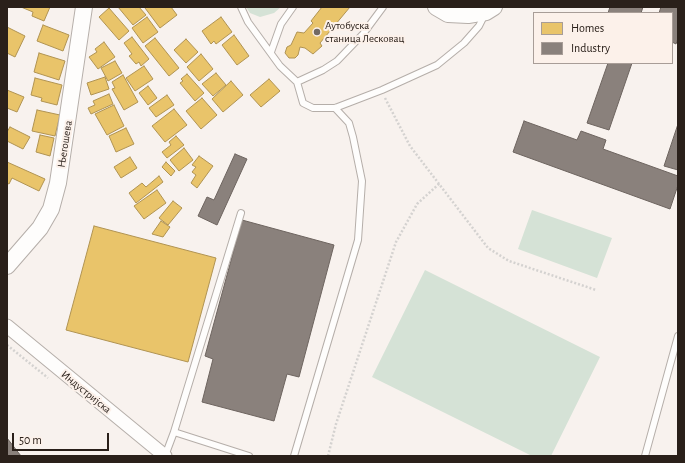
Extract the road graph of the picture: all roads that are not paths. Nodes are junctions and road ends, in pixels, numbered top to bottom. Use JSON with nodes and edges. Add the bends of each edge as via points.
{"nodes":[{"id":1,"x":84,"y":7,"type":"edge"},
{"id":2,"x":241,"y":7,"type":"edge"},
{"id":3,"x":293,"y":7,"type":"edge"},
{"id":4,"x":383,"y":7,"type":"edge"},
{"id":5,"x":436,"y":7,"type":"edge"},
{"id":6,"x":490,"y":10,"type":"edge"},
{"id":7,"x":271,"y":52,"type":"junction"},
{"id":8,"x":297,"y":82,"type":"junction"},
{"id":9,"x":335,"y":108,"type":"junction"},
{"id":10,"x":240,"y":213,"type":"dead end"},
{"id":11,"x":7,"y":266,"type":"edge"},
{"id":12,"x":7,"y":326,"type":"edge"},
{"id":13,"x":678,"y":336,"type":"edge"},
{"id":14,"x":174,"y":432,"type":"junction"},
{"id":15,"x":165,"y":456,"type":"edge"},
{"id":16,"x":250,"y":456,"type":"edge"},
{"id":17,"x":294,"y":456,"type":"edge"},
{"id":18,"x":645,"y":456,"type":"edge"}],
"edges":[{"from":1,"to":11,"type":"street","name":"Његошева","via":[[58,183],[51,209],[40,228]]},
{"from":2,"to":7,"type":"lane","via":[[248,22]]},
{"from":3,"to":7,"type":"lane","via":[[281,24]]},
{"from":4,"to":8,"type":"lane","via":[[363,34],[337,61]]},
{"from":5,"to":6,"type":"street","via":[[448,14],[468,15]]},
{"from":6,"to":9,"type":"lane","via":[[464,43],[437,65]]},
{"from":7,"to":8,"type":"lane","via":[[280,66]]},
{"from":8,"to":9,"type":"lane","via":[[304,103],[313,108]]},
{"from":9,"to":17,"type":"lane","via":[[349,123],[362,181],[358,240]]},
{"from":10,"to":14,"type":"lane"},
{"from":12,"to":15,"type":"street","name":"Индустријска"},
{"from":13,"to":18,"type":"lane"},
{"from":14,"to":15,"type":"lane"},
{"from":14,"to":16,"type":"lane"}]}
